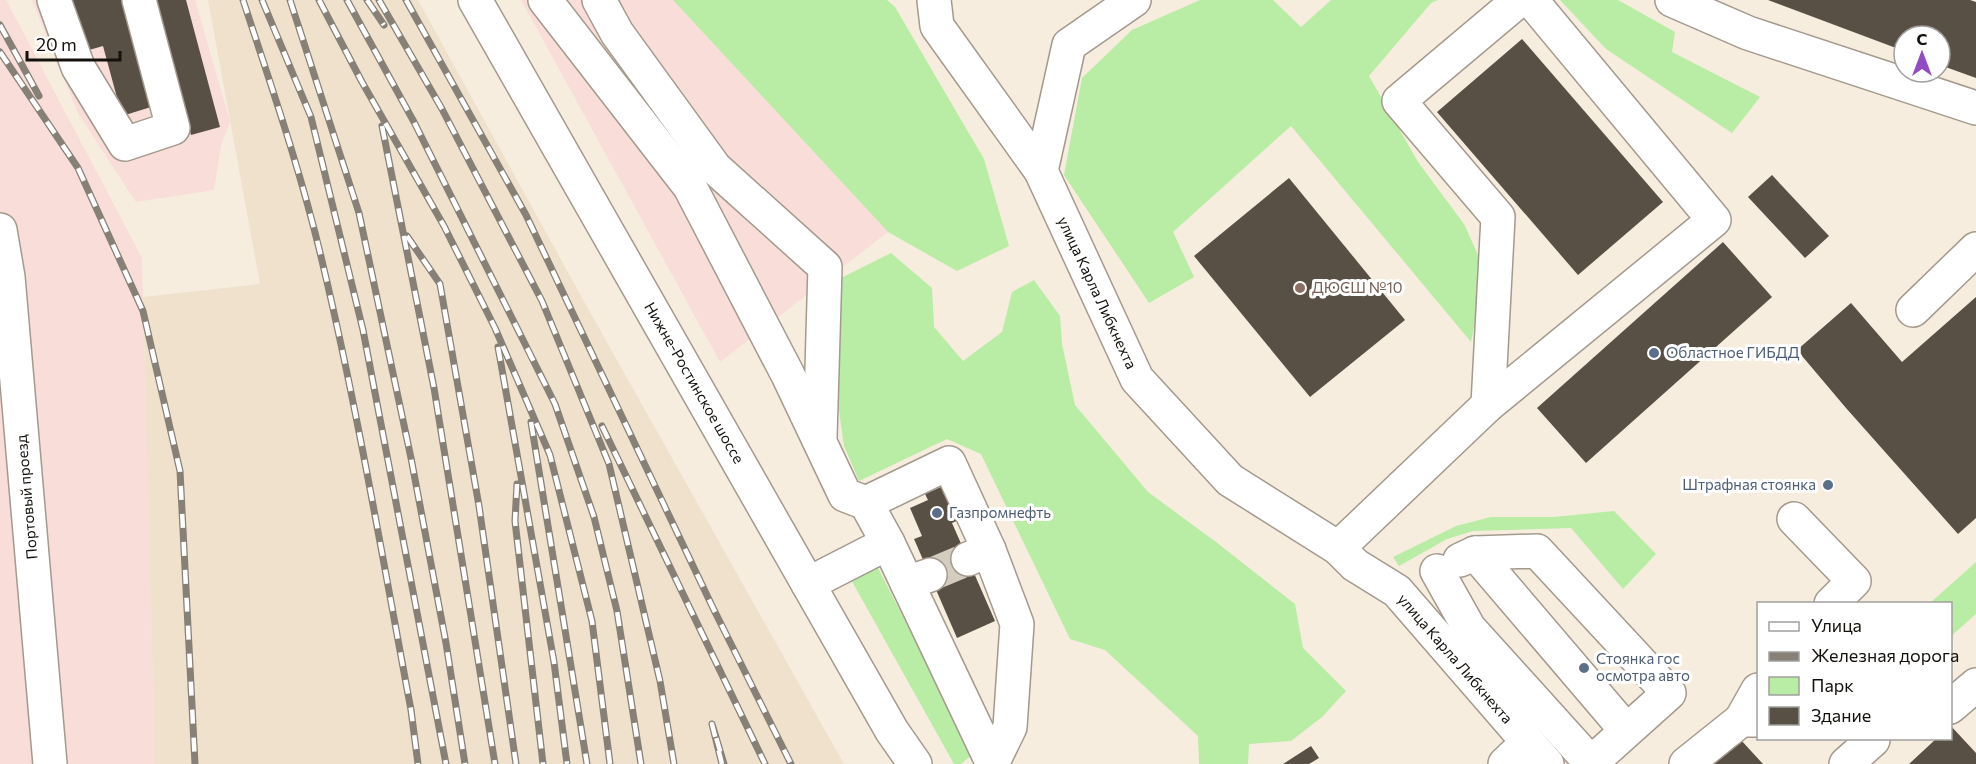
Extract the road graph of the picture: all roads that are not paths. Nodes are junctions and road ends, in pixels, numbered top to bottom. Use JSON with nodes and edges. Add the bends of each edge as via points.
{"nodes":[{"id":1,"x":54,"y":0,"type":"edge"},
{"id":2,"x":139,"y":0,"type":"edge"},
{"id":3,"x":475,"y":0,"type":"edge"},
{"id":4,"x":545,"y":0,"type":"edge"},
{"id":5,"x":599,"y":0,"type":"edge"},
{"id":6,"x":907,"y":0,"type":"edge"},
{"id":7,"x":1134,"y":0,"type":"edge"},
{"id":8,"x":1519,"y":0,"type":"edge"},
{"id":9,"x":1531,"y":0,"type":"edge"},
{"id":10,"x":1672,"y":0,"type":"edge"},
{"id":11,"x":935,"y":13,"type":"edge"},
{"id":12,"x":1976,"y":108,"type":"edge"},
{"id":13,"x":1041,"y":171,"type":"junction"},
{"id":14,"x":0,"y":230,"type":"edge"},
{"id":15,"x":1976,"y":249,"type":"edge"},
{"id":16,"x":1913,"y":310,"type":"dead end"},
{"id":17,"x":1488,"y":405,"type":"junction"},
{"id":18,"x":820,"y":443,"type":"junction"},
{"id":19,"x":866,"y":503,"type":"junction"},
{"id":20,"x":1794,"y":519,"type":"dead end"},
{"id":21,"x":888,"y":543,"type":"junction"},
{"id":22,"x":1338,"y":548,"type":"junction"},
{"id":23,"x":1475,"y":553,"type":"junction"},
{"id":24,"x":1437,"y":571,"type":"junction"},
{"id":25,"x":808,"y":584,"type":"junction"},
{"id":26,"x":1397,"y":591,"type":"junction"},
{"id":27,"x":1833,"y":602,"type":"edge"},
{"id":28,"x":1976,"y":685,"type":"edge"},
{"id":29,"x":1757,"y":694,"type":"edge"},
{"id":30,"x":1952,"y":705,"type":"edge"},
{"id":31,"x":1750,"y":720,"type":"edge"},
{"id":32,"x":1626,"y":730,"type":"junction"},
{"id":33,"x":1870,"y":740,"type":"edge"},
{"id":34,"x":1526,"y":757,"type":"edge"},
{"id":35,"x":992,"y":763,"type":"edge"},
{"id":36,"x":50,"y":764,"type":"edge"},
{"id":37,"x":915,"y":764,"type":"edge"},
{"id":38,"x":1686,"y":764,"type":"edge"},
{"id":39,"x":1846,"y":764,"type":"edge"}],
"edges":[{"from":1,"to":2,"type":"street","via":[[78,67],[125,144],[173,128]]},
{"from":3,"to":25,"type":"street","name":"Нижне-Ростинское шоссе"},
{"from":4,"to":18,"type":"street","via":[[690,187]]},
{"from":5,"to":18,"type":"street","via":[[617,33],[715,168],[825,267]]},
{"from":6,"to":11,"type":"street","name":"улица Карла Либкнехта"},
{"from":7,"to":13,"type":"street","via":[[1069,45]]},
{"from":8,"to":17,"type":"street","via":[[1399,101],[1498,217]]},
{"from":9,"to":17,"type":"street","via":[[1714,220]]},
{"from":10,"to":12,"type":"street","via":[[1749,33]]},
{"from":11,"to":13,"type":"street","name":"улица Карла Либкнехта"},
{"from":13,"to":22,"type":"street","name":"улица Карла Либкнехта","via":[[1137,379],[1230,480]]},
{"from":14,"to":36,"type":"street","name":"Портовый проезд","via":[[8,277]]},
{"from":15,"to":16,"type":"street"},
{"from":17,"to":22,"type":"street"},
{"from":18,"to":19,"type":"street","via":[[844,495]]},
{"from":19,"to":21,"type":"street"},
{"from":19,"to":35,"type":"street","via":[[949,463],[978,554],[1017,624],[1010,727]]},
{"from":20,"to":27,"type":"street","via":[[1854,581]]},
{"from":21,"to":25,"type":"street"},
{"from":21,"to":35,"type":"street","via":[[918,579]]},
{"from":22,"to":26,"type":"street","name":"улица Карла Либкнехта","via":[[1355,565]]},
{"from":23,"to":24,"type":"street"},
{"from":23,"to":32,"type":"street"},
{"from":23,"to":32,"type":"street","via":[[1537,551],[1669,693]]},
{"from":24,"to":26,"type":"street"},
{"from":24,"to":32,"type":"street","via":[[1468,628],[1591,763]]},
{"from":25,"to":37,"type":"street","name":"Нижне-Ростинское шоссе"},
{"from":26,"to":34,"type":"street","name":"улица Карла Либкнехта"},
{"from":28,"to":30,"type":"street"},
{"from":29,"to":31,"type":"street"},
{"from":31,"to":38,"type":"street"},
{"from":33,"to":39,"type":"street"}]}
